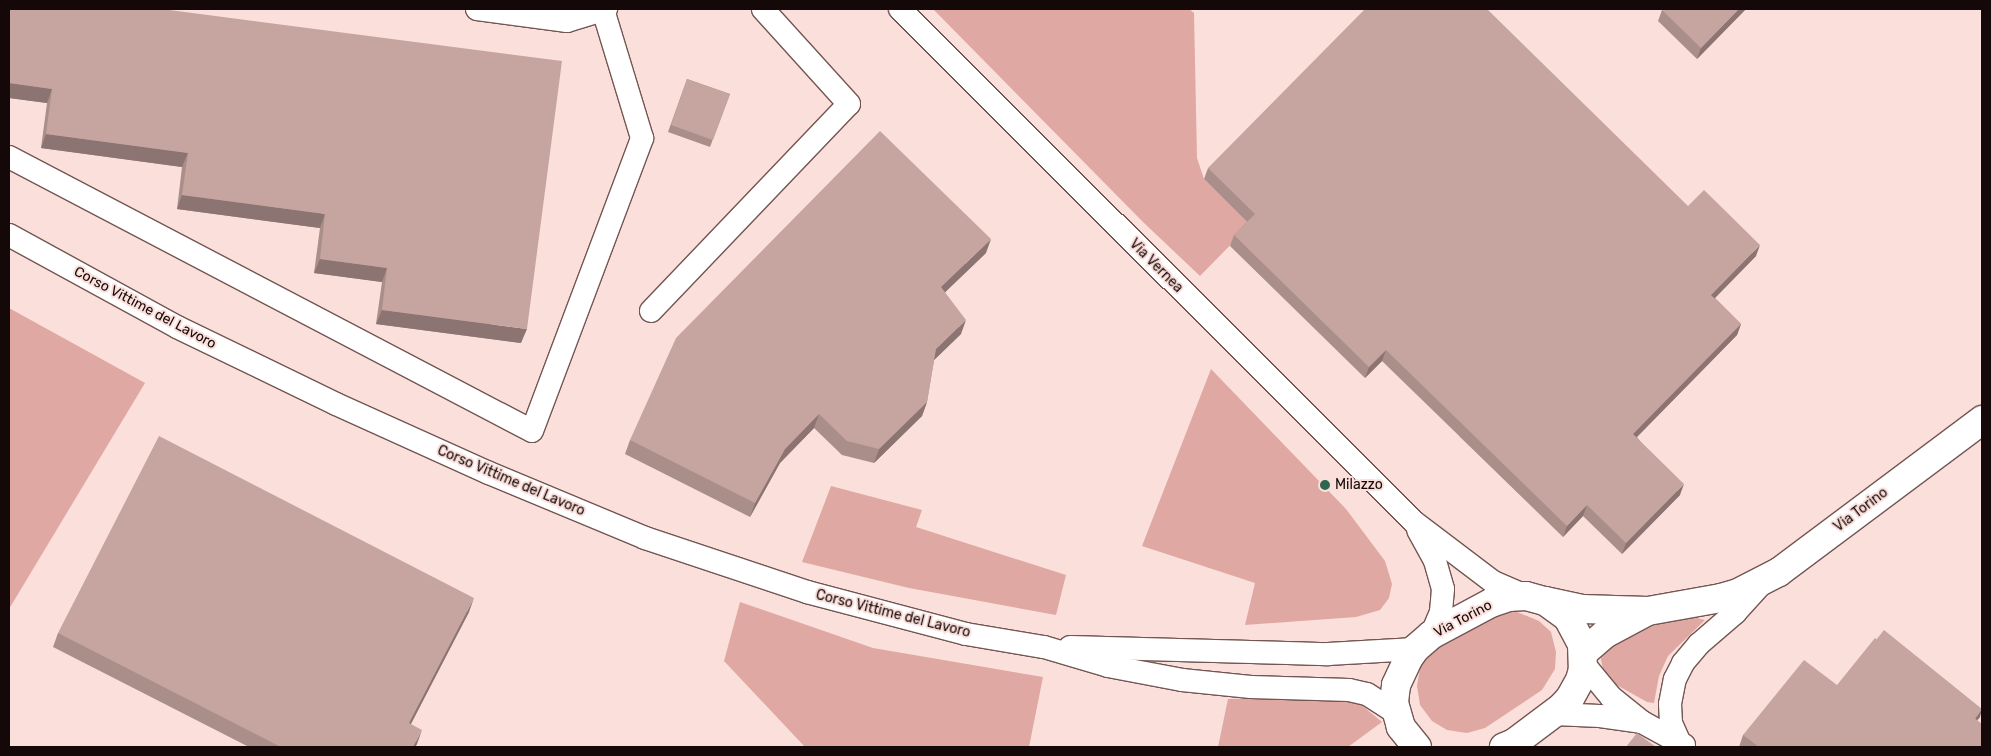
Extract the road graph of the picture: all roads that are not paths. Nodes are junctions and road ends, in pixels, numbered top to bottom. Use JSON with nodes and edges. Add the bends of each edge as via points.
{"nodes":[{"id":1,"x":477,"y":9,"type":"edge"},
{"id":2,"x":605,"y":9,"type":"edge"},
{"id":3,"x":763,"y":9,"type":"edge"},
{"id":4,"x":900,"y":9,"type":"edge"},
{"id":5,"x":9,"y":157,"type":"edge"},
{"id":6,"x":9,"y":235,"type":"edge"},
{"id":7,"x":651,"y":311,"type":"dead end"},
{"id":8,"x":1982,"y":420,"type":"edge"},
{"id":9,"x":1414,"y":522,"type":"junction"},
{"id":10,"x":1763,"y":582,"type":"junction"},
{"id":11,"x":1536,"y":599,"type":"junction"},
{"id":12,"x":1648,"y":611,"type":"junction"},
{"id":13,"x":1423,"y":642,"type":"junction"},
{"id":14,"x":1044,"y":647,"type":"junction"},
{"id":15,"x":1583,"y":658,"type":"junction"},
{"id":16,"x":1396,"y":713,"type":"junction"},
{"id":17,"x":1553,"y":714,"type":"junction"},
{"id":18,"x":1642,"y":722,"type":"junction"},
{"id":19,"x":1411,"y":744,"type":"edge"},
{"id":20,"x":1683,"y":744,"type":"edge"},
{"id":21,"x":1504,"y":747,"type":"edge"}],
"edges":[{"from":1,"to":2,"type":"street","via":[[567,21]]},
{"from":2,"to":5,"type":"street","via":[[642,138],[532,430]]},
{"from":3,"to":7,"type":"street","via":[[850,104]]},
{"from":4,"to":9,"type":"street","name":"Via Vernea"},
{"from":6,"to":14,"type":"street","name":"Corso Vittime del Lavoro","via":[[177,327],[336,404],[645,538],[807,592],[966,634]]},
{"from":8,"to":10,"type":"main road","name":"Via Torino"},
{"from":9,"to":11,"type":"street","via":[[1492,582]]},
{"from":9,"to":13,"type":"street","via":[[1434,561],[1443,589],[1441,612]]},
{"from":10,"to":12,"type":"main road","name":"Via Torino","via":[[1721,598]]},
{"from":10,"to":20,"type":"street","via":[[1735,613],[1699,644],[1675,679],[1670,704],[1671,723]]},
{"from":11,"to":12,"type":"main road","name":"Via Torino","via":[[1582,609]]},
{"from":11,"to":13,"type":"main road","name":"Via Torino","via":[[1508,597],[1492,602]]},
{"from":11,"to":15,"type":"main road","via":[[1568,618],[1576,630]]},
{"from":12,"to":15,"type":"main road","via":[[1605,634]]},
{"from":13,"to":14,"type":"street","via":[[1328,654]]},
{"from":13,"to":16,"type":"main road","name":"Via Torino","via":[[1402,670],[1396,685]]},
{"from":14,"to":16,"type":"street","via":[[1108,666],[1182,680],[1349,690],[1367,694]]},
{"from":15,"to":17,"type":"main road","via":[[1580,680],[1570,698]]},
{"from":15,"to":18,"type":"street","via":[[1611,697]]},
{"from":16,"to":19,"type":"main road","name":"Via Torino"},
{"from":17,"to":18,"type":"street"},
{"from":17,"to":21,"type":"main road"},
{"from":18,"to":20,"type":"street"}]}
